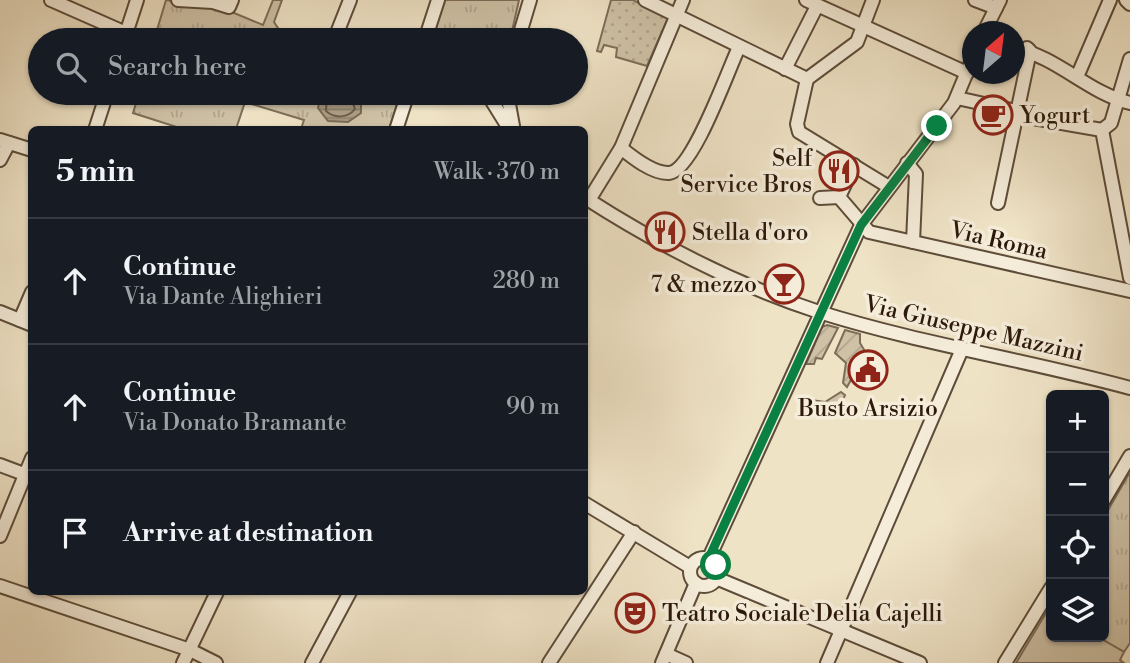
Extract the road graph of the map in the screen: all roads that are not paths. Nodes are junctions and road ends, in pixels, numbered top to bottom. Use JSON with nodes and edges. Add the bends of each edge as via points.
{"nodes":[{"id":1,"x":51,"y":0,"type":"edge"},
{"id":2,"x":137,"y":0,"type":"edge"},
{"id":3,"x":178,"y":0,"type":"edge"},
{"id":4,"x":232,"y":0,"type":"edge"},
{"id":5,"x":350,"y":0,"type":"edge"},
{"id":6,"x":438,"y":0,"type":"edge"},
{"id":7,"x":530,"y":0,"type":"edge"},
{"id":8,"x":645,"y":0,"type":"edge"},
{"id":9,"x":683,"y":0,"type":"edge"},
{"id":10,"x":873,"y":0,"type":"edge"},
{"id":11,"x":975,"y":0,"type":"edge"},
{"id":12,"x":1110,"y":0,"type":"edge"},
{"id":13,"x":1126,"y":0,"type":"edge"},
{"id":14,"x":811,"y":3,"type":"edge"},
{"id":15,"x":998,"y":4,"type":"edge"},
{"id":16,"x":1130,"y":4,"type":"edge"},
{"id":17,"x":676,"y":17,"type":"junction"},
{"id":18,"x":990,"y":21,"type":"edge"},
{"id":19,"x":107,"y":28,"type":"edge"},
{"id":20,"x":128,"y":28,"type":"edge"},
{"id":21,"x":339,"y":28,"type":"edge"},
{"id":22,"x":429,"y":28,"type":"edge"},
{"id":23,"x":522,"y":28,"type":"edge"},
{"id":24,"x":864,"y":28,"type":"junction"},
{"id":25,"x":739,"y":47,"type":"junction"},
{"id":26,"x":1025,"y":49,"type":"edge"},
{"id":27,"x":1130,"y":59,"type":"edge"},
{"id":28,"x":785,"y":69,"type":"junction"},
{"id":29,"x":962,"y":71,"type":"edge"},
{"id":30,"x":1077,"y":77,"type":"junction"},
{"id":31,"x":807,"y":79,"type":"junction"},
{"id":32,"x":963,"y":84,"type":"edge"},
{"id":33,"x":1019,"y":84,"type":"edge"},
{"id":34,"x":957,"y":98,"type":"junction"},
{"id":35,"x":1119,"y":100,"type":"edge"},
{"id":36,"x":103,"y":105,"type":"edge"},
{"id":37,"x":404,"y":105,"type":"edge"},
{"id":38,"x":495,"y":105,"type":"edge"},
{"id":39,"x":509,"y":105,"type":"edge"},
{"id":40,"x":1015,"y":113,"type":"junction"},
{"id":41,"x":96,"y":126,"type":"edge"},
{"id":42,"x":397,"y":126,"type":"edge"},
{"id":43,"x":509,"y":126,"type":"edge"},
{"id":44,"x":511,"y":126,"type":"edge"},
{"id":45,"x":1102,"y":130,"type":"junction"},
{"id":46,"x":4,"y":142,"type":"edge"},
{"id":47,"x":621,"y":148,"type":"junction"},
{"id":48,"x":28,"y":149,"type":"edge"},
{"id":49,"x":0,"y":160,"type":"edge"},
{"id":50,"x":907,"y":163,"type":"junction"},
{"id":51,"x":853,"y":165,"type":"junction"},
{"id":52,"x":889,"y":187,"type":"junction"},
{"id":53,"x":839,"y":197,"type":"junction"},
{"id":54,"x":588,"y":198,"type":"edge"},
{"id":55,"x":820,"y":198,"type":"dead end"},
{"id":56,"x":588,"y":200,"type":"edge"},
{"id":57,"x":998,"y":203,"type":"dead end"},
{"id":58,"x":861,"y":225,"type":"junction"},
{"id":59,"x":913,"y":242,"type":"junction"},
{"id":60,"x":1128,"y":259,"type":"edge"},
{"id":61,"x":1130,"y":278,"type":"edge"},
{"id":62,"x":1130,"y":291,"type":"edge"},
{"id":63,"x":0,"y":312,"type":"edge"},
{"id":64,"x":820,"y":312,"type":"junction"},
{"id":65,"x":26,"y":322,"type":"edge"},
{"id":66,"x":962,"y":349,"type":"junction"},
{"id":67,"x":1130,"y":387,"type":"edge"},
{"id":68,"x":1130,"y":456,"type":"edge"},
{"id":69,"x":0,"y":465,"type":"edge"},
{"id":70,"x":28,"y":476,"type":"edge"},
{"id":71,"x":1109,"y":492,"type":"edge"},
{"id":72,"x":588,"y":505,"type":"edge"},
{"id":73,"x":634,"y":532,"type":"junction"},
{"id":74,"x":0,"y":536,"type":"edge"},
{"id":75,"x":709,"y":558,"type":"junction"},
{"id":76,"x":690,"y":567,"type":"junction"},
{"id":77,"x":716,"y":578,"type":"junction"},
{"id":78,"x":696,"y":583,"type":"junction"},
{"id":79,"x":0,"y":586,"type":"edge"},
{"id":80,"x":216,"y":595,"type":"edge"},
{"id":81,"x":348,"y":595,"type":"edge"},
{"id":82,"x":1046,"y":596,"type":"edge"},
{"id":83,"x":840,"y":630,"type":"junction"},
{"id":84,"x":190,"y":649,"type":"junction"},
{"id":85,"x":664,"y":659,"type":"edge"},
{"id":86,"x":906,"y":660,"type":"edge"},
{"id":87,"x":183,"y":663,"type":"edge"},
{"id":88,"x":216,"y":663,"type":"edge"},
{"id":89,"x":312,"y":663,"type":"edge"},
{"id":90,"x":549,"y":663,"type":"edge"},
{"id":91,"x":686,"y":663,"type":"edge"},
{"id":92,"x":827,"y":663,"type":"edge"},
{"id":93,"x":920,"y":663,"type":"edge"},
{"id":94,"x":1005,"y":663,"type":"edge"}],
"edges":[{"from":1,"to":19,"type":"street"},
{"from":2,"to":20,"type":"street"},
{"from":3,"to":4,"type":"street","via":[[229,7]]},
{"from":5,"to":21,"type":"street"},
{"from":6,"to":22,"type":"street"},
{"from":7,"to":23,"type":"street"},
{"from":8,"to":17,"type":"street"},
{"from":9,"to":17,"type":"street"},
{"from":10,"to":24,"type":"street"},
{"from":11,"to":15,"type":"street"},
{"from":12,"to":30,"type":"street"},
{"from":13,"to":16,"type":"street"},
{"from":14,"to":24,"type":"street"},
{"from":14,"to":28,"type":"street"},
{"from":15,"to":18,"type":"street"},
{"from":17,"to":25,"type":"street"},
{"from":17,"to":47,"type":"street"},
{"from":24,"to":29,"type":"street"},
{"from":24,"to":31,"type":"street","via":[[857,42]]},
{"from":25,"to":28,"type":"street"},
{"from":25,"to":47,"type":"street","via":[[681,167],[671,173],[655,170]]},
{"from":26,"to":30,"type":"street"},
{"from":27,"to":35,"type":"street"},
{"from":28,"to":31,"type":"street"},
{"from":30,"to":35,"type":"street"},
{"from":31,"to":51,"type":"street","via":[[797,130]]},
{"from":32,"to":34,"type":"street"},
{"from":33,"to":40,"type":"street"},
{"from":34,"to":40,"type":"street"},
{"from":34,"to":50,"type":"street"},
{"from":35,"to":45,"type":"street","via":[[1111,123]]},
{"from":36,"to":41,"type":"street"},
{"from":37,"to":42,"type":"street"},
{"from":38,"to":43,"type":"street"},
{"from":39,"to":44,"type":"street"},
{"from":40,"to":45,"type":"street"},
{"from":40,"to":57,"type":"street"},
{"from":45,"to":60,"type":"street"},
{"from":46,"to":48,"type":"street"},
{"from":46,"to":49,"type":"street"},
{"from":47,"to":54,"type":"street"},
{"from":50,"to":52,"type":"street"},
{"from":50,"to":59,"type":"street","via":[[916,174]]},
{"from":51,"to":52,"type":"street"},
{"from":51,"to":53,"type":"street"},
{"from":52,"to":58,"type":"street"},
{"from":53,"to":55,"type":"street"},
{"from":53,"to":58,"type":"street"},
{"from":56,"to":64,"type":"street","name":"Via Giuseppe Mazzini","via":[[673,250]]},
{"from":58,"to":59,"type":"street","name":"Via Roma","via":[[869,232]]},
{"from":58,"to":64,"type":"street"},
{"from":59,"to":62,"type":"street","name":"Via Roma"},
{"from":60,"to":61,"type":"street"},
{"from":63,"to":65,"type":"street"},
{"from":64,"to":66,"type":"street","name":"Via Giuseppe Mazzini"},
{"from":64,"to":75,"type":"street"},
{"from":66,"to":67,"type":"street","name":"Via Giuseppe Mazzini"},
{"from":66,"to":83,"type":"street"},
{"from":68,"to":71,"type":"street"},
{"from":69,"to":70,"type":"street"},
{"from":70,"to":74,"type":"street"},
{"from":72,"to":73,"type":"street"},
{"from":73,"to":76,"type":"street"},
{"from":73,"to":90,"type":"street"},
{"from":75,"to":76,"type":"street","via":[[698,559]]},
{"from":75,"to":77,"type":"street","via":[[716,565]]},
{"from":76,"to":78,"type":"street"},
{"from":77,"to":78,"type":"street","via":[[708,585]]},
{"from":77,"to":83,"type":"street"},
{"from":78,"to":85,"type":"street"},
{"from":79,"to":84,"type":"street"},
{"from":80,"to":84,"type":"street"},
{"from":81,"to":89,"type":"street"},
{"from":82,"to":94,"type":"street"},
{"from":83,"to":86,"type":"street"},
{"from":83,"to":92,"type":"street"},
{"from":84,"to":87,"type":"street"},
{"from":84,"to":88,"type":"street"},
{"from":85,"to":91,"type":"street"},
{"from":86,"to":93,"type":"street"}]}
